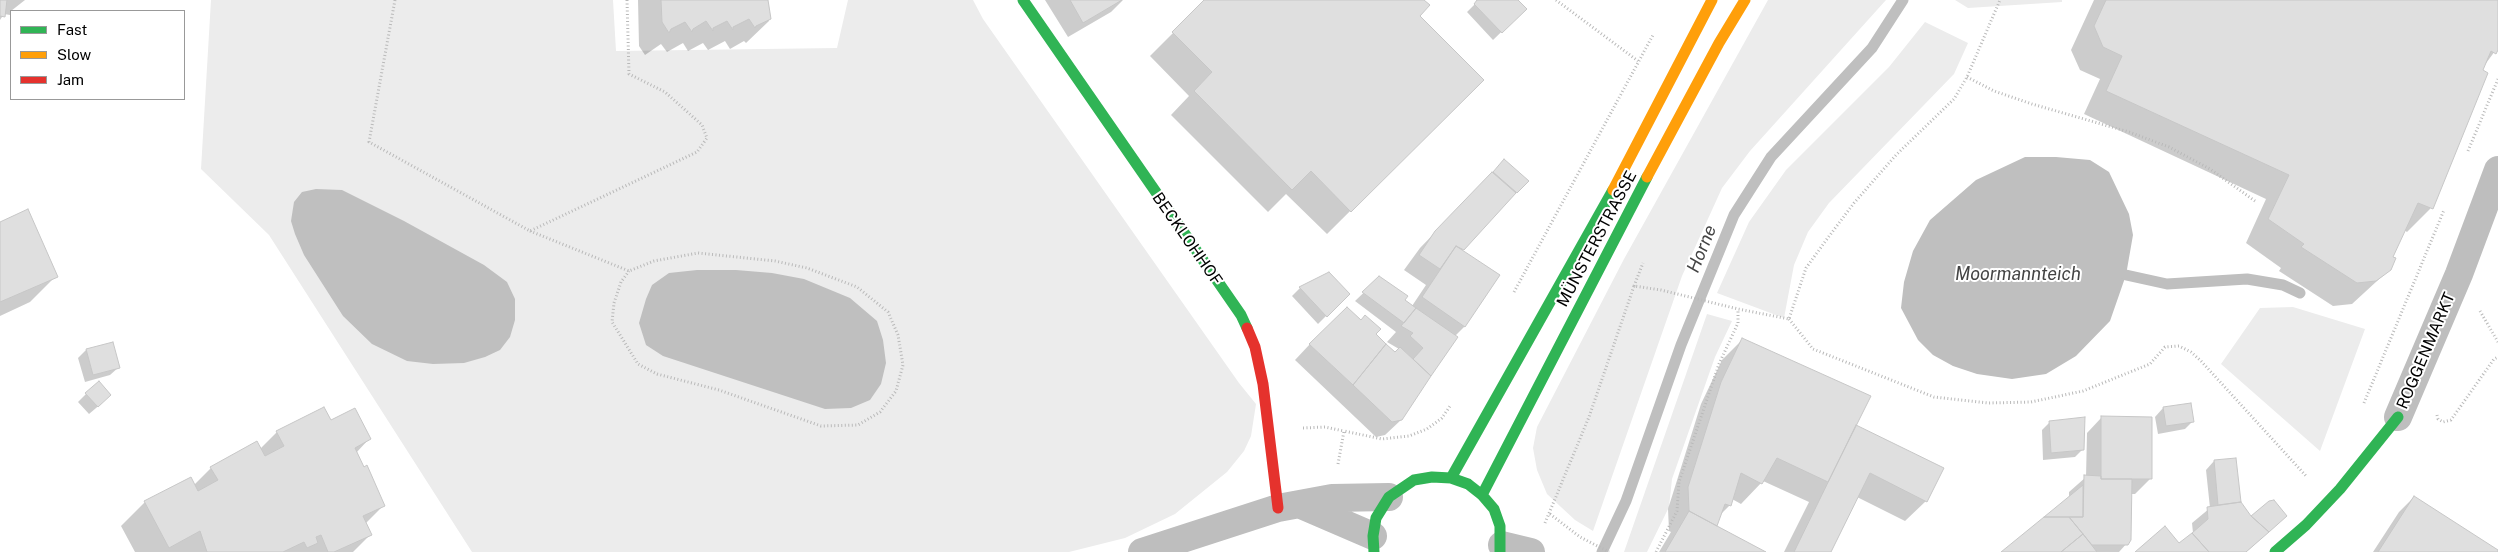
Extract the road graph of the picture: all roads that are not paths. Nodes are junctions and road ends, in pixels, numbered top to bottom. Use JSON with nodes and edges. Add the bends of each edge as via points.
{"nodes":[{"id":1,"x":1023,"y":0,"type":"edge"},
{"id":2,"x":1712,"y":0,"type":"edge"},
{"id":3,"x":1744,"y":0,"type":"edge"},
{"id":4,"x":2498,"y":170,"type":"edge"},
{"id":5,"x":2398,"y":417,"type":"joint"},
{"id":6,"x":1451,"y":478,"type":"junction"},
{"id":7,"x":1482,"y":495,"type":"junction"},
{"id":8,"x":1389,"y":498,"type":"junction"},
{"id":9,"x":1289,"y":506,"type":"junction"},
{"id":10,"x":1536,"y":540,"type":"edge"},
{"id":11,"x":1373,"y":544,"type":"edge"},
{"id":12,"x":1501,"y":548,"type":"edge"},
{"id":13,"x":1142,"y":552,"type":"edge"},
{"id":14,"x":2275,"y":552,"type":"edge"}],
"edges":[{"from":1,"to":9,"type":"main road","name":"BECKLOHHOF","via":[[1241,315],[1255,347],[1264,384],[1269,434]]},
{"from":2,"to":6,"type":"main road","name":"MÜNSTERSTRASSE","via":[[1609,196]]},
{"from":3,"to":7,"type":"main road","name":"MÜNSTERSTRASSE","via":[[1631,208]]},
{"from":4,"to":5,"type":"street","name":"ROGGENMARKT","via":[[2459,274]]},
{"from":5,"to":14,"type":"main road","name":"ROGGENMARKT","via":[[2329,500]]},
{"from":6,"to":7,"type":"main road","via":[[1468,484]]},
{"from":6,"to":8,"type":"main road","via":[[1414,480]]},
{"from":7,"to":12,"type":"main road","via":[[1494,509],[1500,526]]},
{"from":8,"to":9,"type":"street","via":[[1332,498]]},
{"from":8,"to":11,"type":"main road","via":[[1376,518]]},
{"from":9,"to":11,"type":"street"},
{"from":9,"to":13,"type":"street"},
{"from":10,"to":12,"type":"street"}]}
